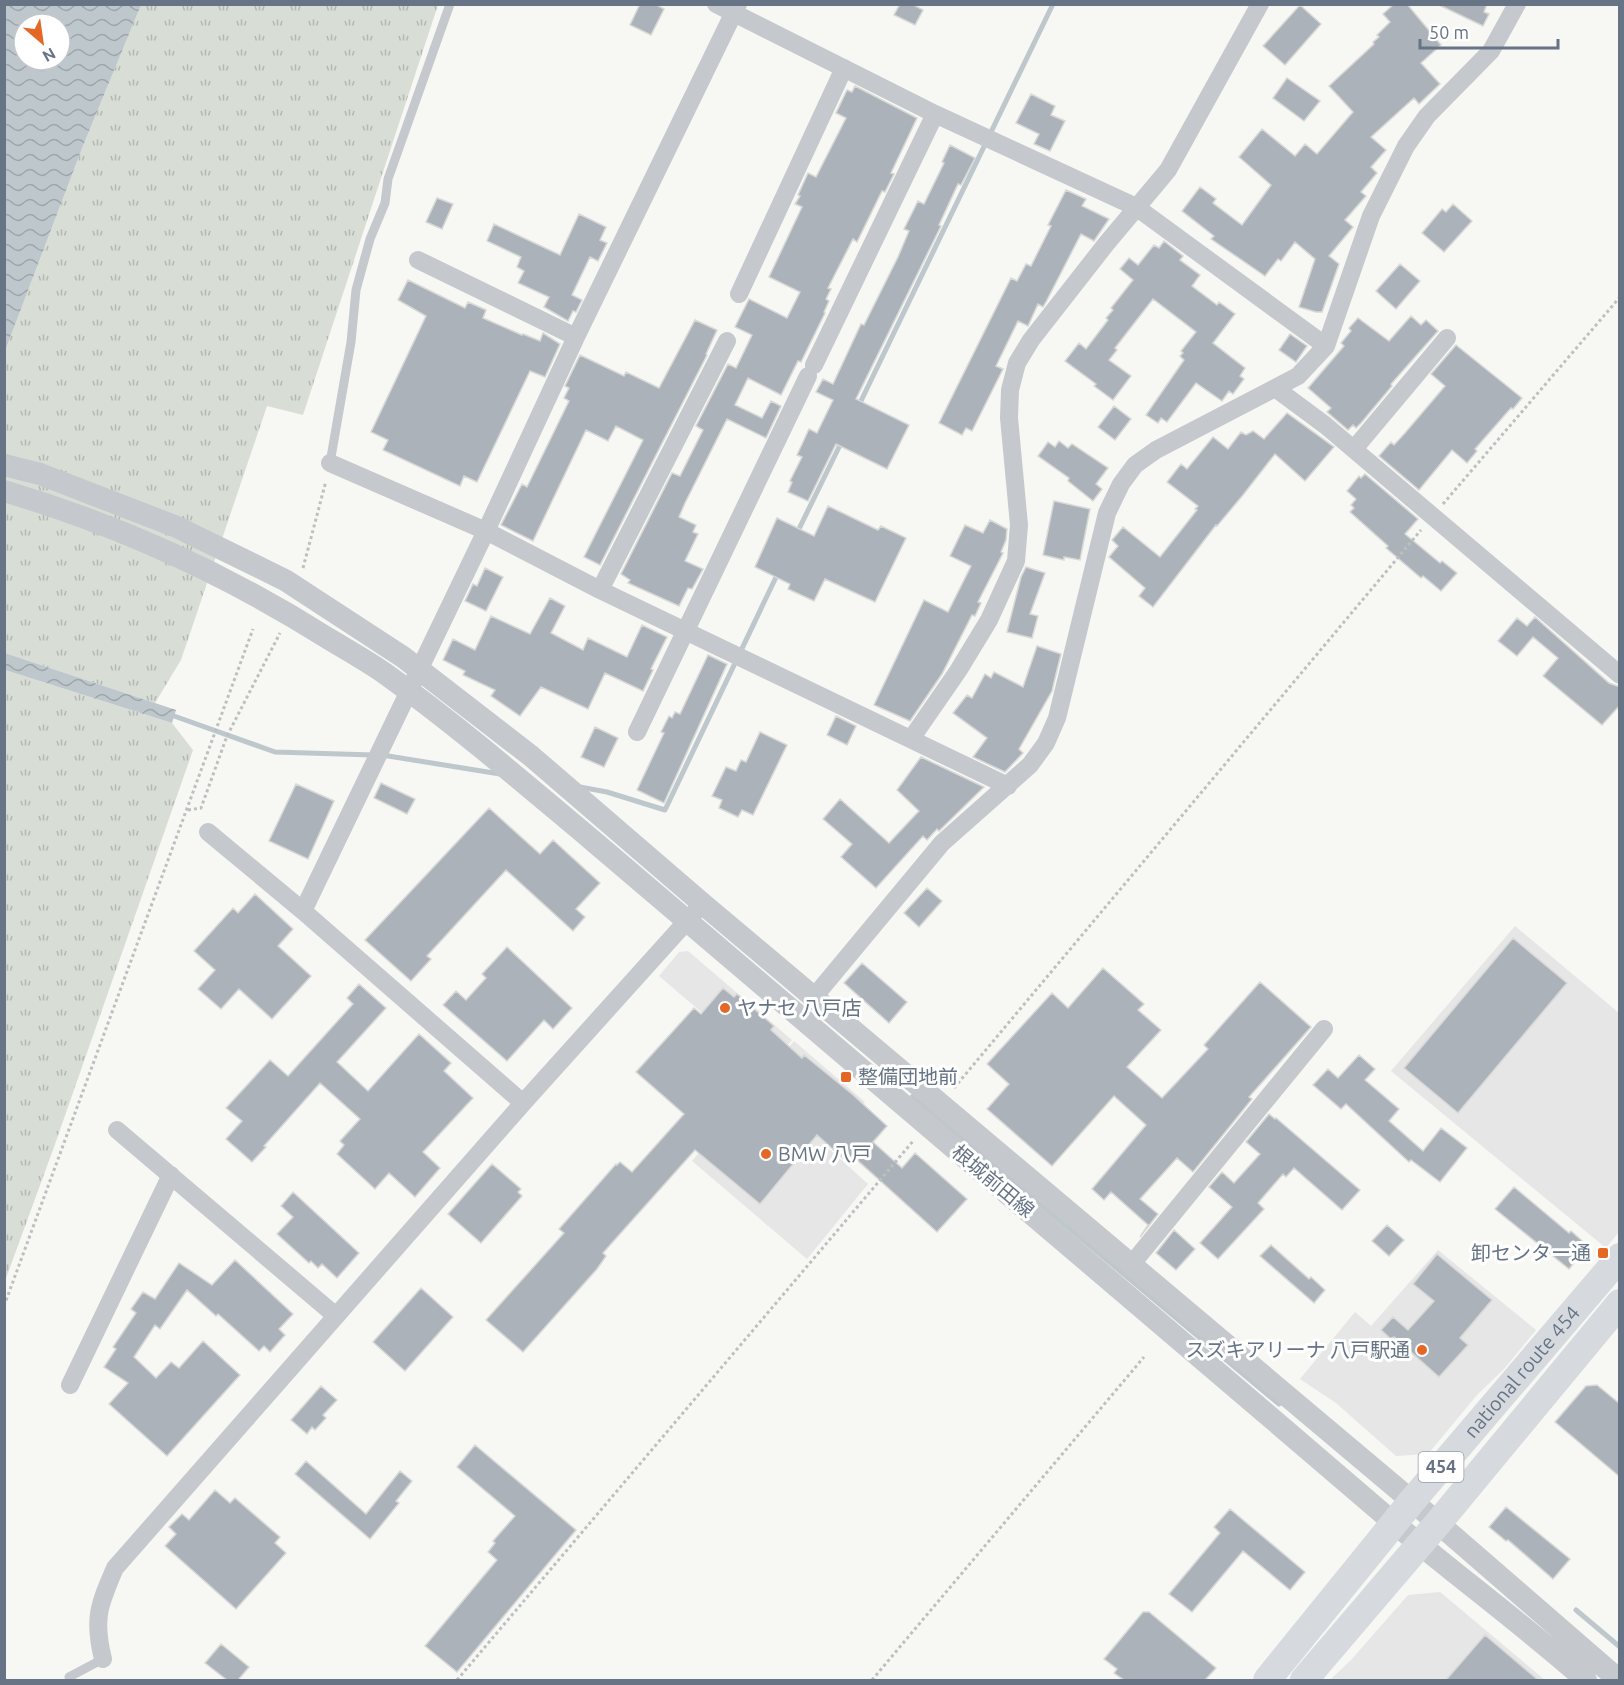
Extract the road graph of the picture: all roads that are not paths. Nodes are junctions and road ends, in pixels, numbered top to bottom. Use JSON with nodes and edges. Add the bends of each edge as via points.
{"nodes":[{"id":1,"x":450,"y":4,"type":"edge"},
{"id":2,"x":716,"y":4,"type":"edge"},
{"id":3,"x":1260,"y":4,"type":"edge"},
{"id":4,"x":1517,"y":4,"type":"edge"},
{"id":5,"x":736,"y":9,"type":"edge"},
{"id":6,"x":844,"y":68,"type":"junction"},
{"id":7,"x":935,"y":114,"type":"junction"},
{"id":8,"x":1136,"y":207,"type":"junction"},
{"id":9,"x":418,"y":260,"type":"dead end"},
{"id":10,"x":739,"y":294,"type":"dead end"},
{"id":11,"x":576,"y":337,"type":"junction"},
{"id":12,"x":1447,"y":338,"type":"dead end"},
{"id":13,"x":727,"y":341,"type":"dead end"},
{"id":14,"x":1326,"y":346,"type":"junction"},
{"id":15,"x":1275,"y":387,"type":"junction"},
{"id":16,"x":1354,"y":449,"type":"junction"},
{"id":17,"x":330,"y":464,"type":"joint"},
{"id":18,"x":4,"y":465,"type":"edge"},
{"id":19,"x":4,"y":491,"type":"edge"},
{"id":20,"x":486,"y":531,"type":"junction"},
{"id":21,"x":600,"y":590,"type":"junction"},
{"id":22,"x":687,"y":631,"type":"junction"},
{"id":23,"x":1620,"y":675,"type":"edge"},
{"id":24,"x":637,"y":732,"type":"dead end"},
{"id":25,"x":911,"y":739,"type":"junction"},
{"id":26,"x":1008,"y":786,"type":"junction"},
{"id":27,"x":208,"y":832,"type":"dead end"},
{"id":28,"x":703,"y":904,"type":"junction"},
{"id":29,"x":303,"y":911,"type":"junction"},
{"id":30,"x":687,"y":920,"type":"junction"},
{"id":31,"x":814,"y":997,"type":"junction"},
{"id":32,"x":1324,"y":1029,"type":"dead end"},
{"id":33,"x":523,"y":1103,"type":"junction"},
{"id":34,"x":117,"y":1130,"type":"dead end"},
{"id":35,"x":171,"y":1175,"type":"junction"},
{"id":36,"x":1620,"y":1257,"type":"edge"},
{"id":37,"x":1131,"y":1265,"type":"junction"},
{"id":38,"x":1620,"y":1303,"type":"edge"},
{"id":39,"x":336,"y":1316,"type":"junction"},
{"id":40,"x":70,"y":1384,"type":"dead end"},
{"id":41,"x":1412,"y":1501,"type":"junction"},
{"id":42,"x":1438,"y":1523,"type":"junction"},
{"id":43,"x":1394,"y":1524,"type":"junction"},
{"id":44,"x":1420,"y":1545,"type":"junction"},
{"id":45,"x":103,"y":1659,"type":"joint"},
{"id":46,"x":69,"y":1677,"type":"dead end"},
{"id":47,"x":1267,"y":1680,"type":"edge"},
{"id":48,"x":1304,"y":1680,"type":"edge"},
{"id":49,"x":1586,"y":1680,"type":"edge"},
{"id":50,"x":1619,"y":1680,"type":"edge"}],
"edges":[{"from":1,"to":17,"type":"lane","via":[[388,179],[385,203],[356,290]]},
{"from":2,"to":5,"type":"street"},
{"from":3,"to":8,"type":"street","via":[[1168,170]]},
{"from":4,"to":14,"type":"street","via":[[1491,51],[1427,116],[1406,146],[1371,216]]},
{"from":5,"to":6,"type":"street"},
{"from":5,"to":11,"type":"street"},
{"from":6,"to":7,"type":"street"},
{"from":6,"to":10,"type":"street"},
{"from":7,"to":8,"type":"street"},
{"from":7,"to":22,"type":"street"},
{"from":8,"to":14,"type":"street"},
{"from":8,"to":25,"type":"street","via":[[1030,340],[1017,363],[1010,390],[1009,418],[1019,525],[1016,561],[989,620]]},
{"from":9,"to":11,"type":"street"},
{"from":11,"to":20,"type":"street"},
{"from":12,"to":16,"type":"street"},
{"from":13,"to":21,"type":"street"},
{"from":14,"to":15,"type":"street","via":[[1298,376]]},
{"from":15,"to":16,"type":"street"},
{"from":15,"to":26,"type":"street","via":[[1156,450],[1135,465],[1121,484],[1107,513],[1057,718],[1046,743]]},
{"from":16,"to":23,"type":"street"},
{"from":17,"to":20,"type":"street"},
{"from":18,"to":28,"type":"street","name":"根城前田線","via":[[40,474],[177,527],[285,580],[403,657],[531,756]]},
{"from":19,"to":30,"type":"street","name":"根城前田線","via":[[179,556],[275,605],[386,674]]},
{"from":20,"to":21,"type":"street"},
{"from":20,"to":29,"type":"street"},
{"from":21,"to":22,"type":"street"},
{"from":22,"to":24,"type":"street"},
{"from":22,"to":25,"type":"street"},
{"from":25,"to":26,"type":"street"},
{"from":26,"to":31,"type":"street","via":[[942,843]]},
{"from":27,"to":29,"type":"street"},
{"from":28,"to":30,"type":"street"},
{"from":28,"to":31,"type":"street","name":"根城前田線"},
{"from":29,"to":33,"type":"street"},
{"from":30,"to":33,"type":"street"},
{"from":30,"to":43,"type":"street","name":"根城前田線"},
{"from":31,"to":37,"type":"street","name":"根城前田線"},
{"from":32,"to":37,"type":"street"},
{"from":33,"to":39,"type":"street"},
{"from":34,"to":35,"type":"street"},
{"from":35,"to":39,"type":"street"},
{"from":35,"to":40,"type":"street"},
{"from":36,"to":41,"type":"highway","name":"national route 454","number":"454"},
{"from":37,"to":41,"type":"street","name":"根城前田線"},
{"from":38,"to":42,"type":"highway","name":"national route 454","number":"454"},
{"from":39,"to":45,"type":"street","via":[[115,1568],[100,1602],[96,1634]]},
{"from":41,"to":42,"type":"street","name":"根城前田線"},
{"from":41,"to":43,"type":"highway","name":"national route 454","number":"454"},
{"from":42,"to":44,"type":"highway","name":"national route 454","number":"454"},
{"from":42,"to":50,"type":"street","name":"根城前田線"},
{"from":43,"to":44,"type":"street","name":"根城前田線"},
{"from":43,"to":47,"type":"highway","name":"national route 454","number":"454"},
{"from":44,"to":48,"type":"highway","name":"national route 454","number":"454"},
{"from":44,"to":49,"type":"street","name":"根城前田線"},
{"from":45,"to":46,"type":"lane"}]}
